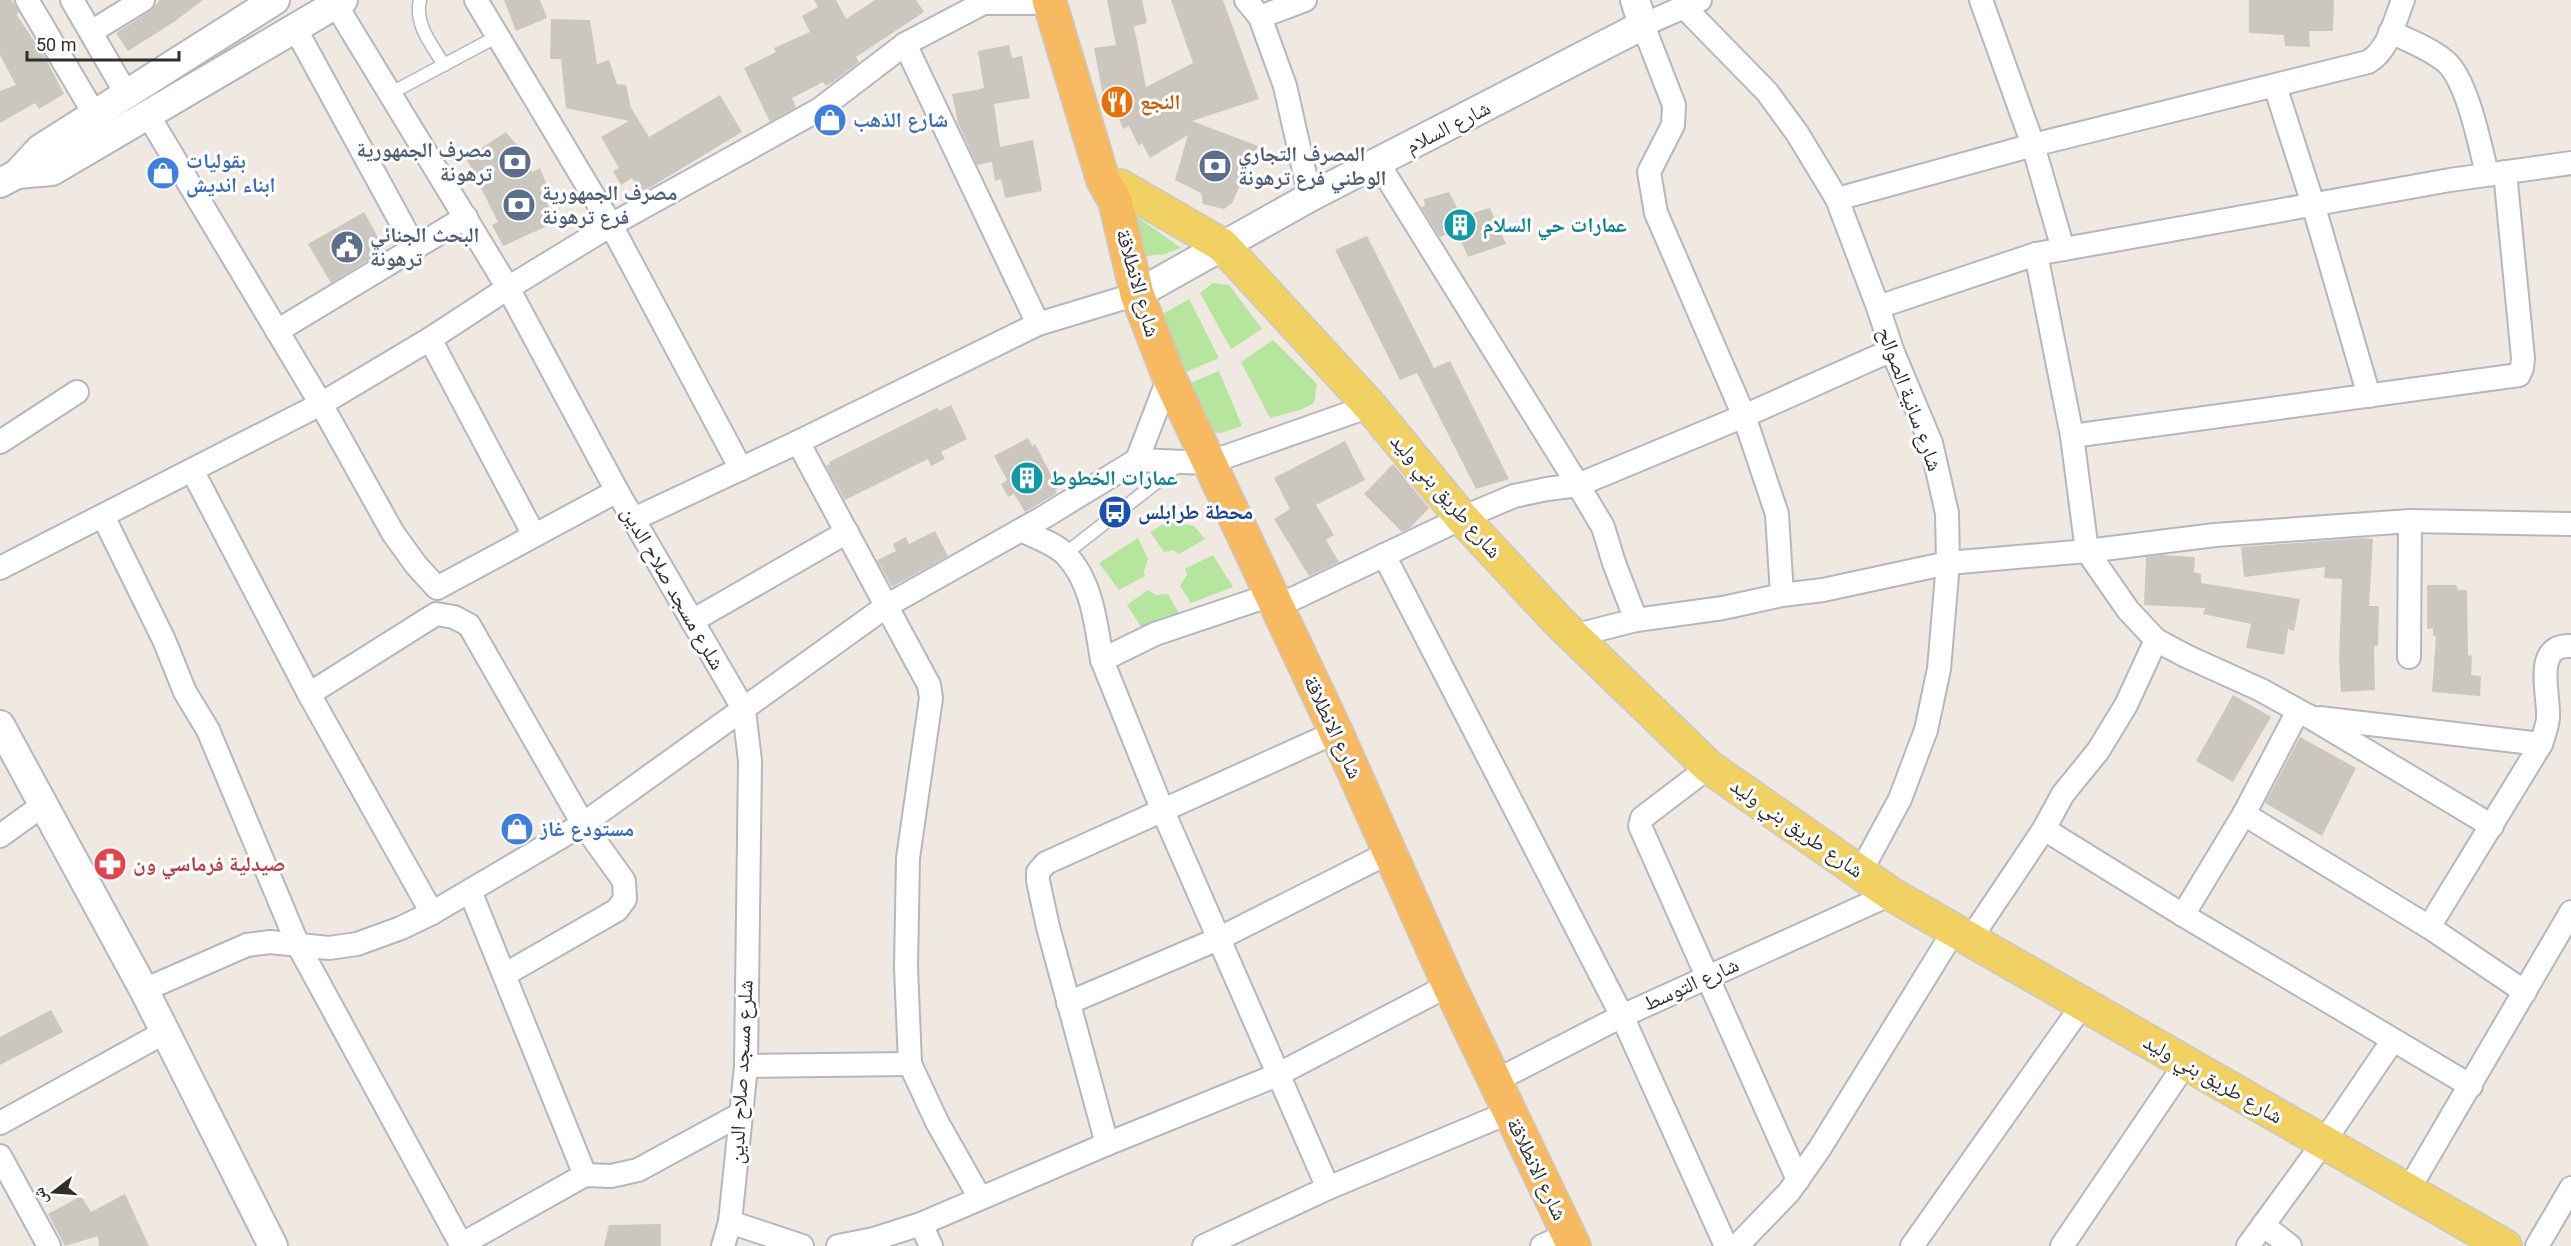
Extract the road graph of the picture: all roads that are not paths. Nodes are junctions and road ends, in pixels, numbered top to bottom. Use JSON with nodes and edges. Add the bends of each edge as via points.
{"nodes":[{"id":1,"x":27,"y":0,"type":"edge"},
{"id":2,"x":72,"y":0,"type":"edge"},
{"id":3,"x":143,"y":0,"type":"edge"},
{"id":4,"x":275,"y":0,"type":"edge"},
{"id":5,"x":420,"y":0,"type":"edge"},
{"id":6,"x":476,"y":0,"type":"edge"},
{"id":7,"x":1305,"y":0,"type":"edge"},
{"id":8,"x":1981,"y":0,"type":"edge"},
{"id":9,"x":2403,"y":0,"type":"edge"},
{"id":10,"x":337,"y":1,"type":"edge"},
{"id":11,"x":987,"y":1,"type":"edge"},
{"id":12,"x":1055,"y":1,"type":"edge"},
{"id":13,"x":1692,"y":3,"type":"edge"},
{"id":14,"x":1253,"y":9,"type":"edge"},
{"id":15,"x":1639,"y":13,"type":"edge"},
{"id":16,"x":295,"y":28,"type":"junction"},
{"id":17,"x":91,"y":32,"type":"junction"},
{"id":18,"x":2391,"y":32,"type":"junction"},
{"id":19,"x":498,"y":36,"type":"junction"},
{"id":20,"x":905,"y":44,"type":"junction"},
{"id":21,"x":444,"y":65,"type":"junction"},
{"id":22,"x":2275,"y":86,"type":"junction"},
{"id":23,"x":391,"y":93,"type":"junction"},
{"id":24,"x":127,"y":94,"type":"junction"},
{"id":25,"x":95,"y":115,"type":"junction"},
{"id":26,"x":148,"y":115,"type":"junction"},
{"id":27,"x":2033,"y":145,"type":"junction"},
{"id":28,"x":2571,"y":162,"type":"edge"},
{"id":29,"x":1377,"y":163,"type":"junction"},
{"id":30,"x":2496,"y":173,"type":"junction"},
{"id":31,"x":9,"y":178,"type":"edge"},
{"id":32,"x":1118,"y":193,"type":"junction"},
{"id":33,"x":1310,"y":197,"type":"junction"},
{"id":34,"x":1837,"y":199,"type":"junction"},
{"id":35,"x":2313,"y":204,"type":"junction"},
{"id":36,"x":466,"y":218,"type":"junction"},
{"id":37,"x":611,"y":225,"type":"junction"},
{"id":38,"x":1222,"y":245,"type":"junction"},
{"id":39,"x":415,"y":248,"type":"junction"},
{"id":40,"x":2063,"y":249,"type":"junction"},
{"id":41,"x":2036,"y":254,"type":"junction"},
{"id":42,"x":508,"y":288,"type":"junction"},
{"id":43,"x":1137,"y":294,"type":"junction"},
{"id":44,"x":1878,"y":307,"type":"junction"},
{"id":45,"x":1038,"y":324,"type":"junction"},
{"id":46,"x":277,"y":331,"type":"junction"},
{"id":47,"x":430,"y":339,"type":"junction"},
{"id":48,"x":1892,"y":350,"type":"junction"},
{"id":49,"x":1169,"y":377,"type":"junction"},
{"id":50,"x":77,"y":392,"type":"dead end"},
{"id":51,"x":2369,"y":396,"type":"junction"},
{"id":52,"x":321,"y":404,"type":"junction"},
{"id":53,"x":1370,"y":406,"type":"junction"},
{"id":54,"x":1744,"y":416,"type":"junction"},
{"id":55,"x":2072,"y":436,"type":"junction"},
{"id":56,"x":0,"y":442,"type":"edge"},
{"id":57,"x":798,"y":442,"type":"junction"},
{"id":58,"x":1137,"y":460,"type":"junction"},
{"id":59,"x":1195,"y":462,"type":"junction"},
{"id":60,"x":741,"y":469,"type":"junction"},
{"id":61,"x":192,"y":470,"type":"junction"},
{"id":62,"x":1578,"y":485,"type":"junction"},
{"id":63,"x":617,"y":491,"type":"junction"},
{"id":64,"x":103,"y":516,"type":"junction"},
{"id":65,"x":1462,"y":518,"type":"junction"},
{"id":66,"x":634,"y":519,"type":"junction"},
{"id":67,"x":2410,"y":521,"type":"junction"},
{"id":68,"x":2571,"y":524,"type":"edge"},
{"id":69,"x":1021,"y":530,"type":"junction"},
{"id":70,"x":848,"y":532,"type":"junction"},
{"id":71,"x":534,"y":535,"type":"junction"},
{"id":72,"x":2087,"y":551,"type":"junction"},
{"id":73,"x":1065,"y":554,"type":"junction"},
{"id":74,"x":1384,"y":555,"type":"junction"},
{"id":75,"x":1948,"y":563,"type":"junction"},
{"id":76,"x":0,"y":568,"type":"edge"},
{"id":77,"x":1782,"y":595,"type":"junction"},
{"id":78,"x":1274,"y":601,"type":"junction"},
{"id":79,"x":888,"y":605,"type":"junction"},
{"id":80,"x":1636,"y":620,"type":"junction"},
{"id":81,"x":692,"y":621,"type":"junction"},
{"id":82,"x":1573,"y":636,"type":"junction"},
{"id":83,"x":2156,"y":640,"type":"junction"},
{"id":84,"x":2571,"y":646,"type":"edge"},
{"id":85,"x":2409,"y":657,"type":"dead end"},
{"id":86,"x":1102,"y":660,"type":"junction"},
{"id":87,"x":309,"y":694,"type":"junction"},
{"id":88,"x":744,"y":710,"type":"junction"},
{"id":89,"x":2304,"y":714,"type":"junction"},
{"id":90,"x":0,"y":724,"type":"edge"},
{"id":91,"x":1336,"y":732,"type":"junction"},
{"id":92,"x":2541,"y":744,"type":"junction"},
{"id":93,"x":1709,"y":767,"type":"junction"},
{"id":94,"x":43,"y":805,"type":"junction"},
{"id":95,"x":1162,"y":809,"type":"junction"},
{"id":96,"x":2244,"y":814,"type":"junction"},
{"id":97,"x":583,"y":824,"type":"junction"},
{"id":98,"x":2492,"y":826,"type":"junction"},
{"id":99,"x":2044,"y":829,"type":"junction"},
{"id":100,"x":0,"y":836,"type":"edge"},
{"id":101,"x":1390,"y":852,"type":"junction"},
{"id":102,"x":1860,"y":873,"type":"junction"},
{"id":103,"x":470,"y":891,"type":"junction"},
{"id":104,"x":1891,"y":894,"type":"junction"},
{"id":105,"x":2571,"y":912,"type":"edge"},
{"id":106,"x":432,"y":913,"type":"junction"},
{"id":107,"x":2182,"y":915,"type":"junction"},
{"id":108,"x":2429,"y":927,"type":"junction"},
{"id":109,"x":1963,"y":934,"type":"junction"},
{"id":110,"x":1218,"y":939,"type":"junction"},
{"id":111,"x":298,"y":945,"type":"junction"},
{"id":112,"x":504,"y":975,"type":"junction"},
{"id":113,"x":1707,"y":977,"type":"junction"},
{"id":114,"x":1449,"y":985,"type":"junction"},
{"id":115,"x":144,"y":990,"type":"junction"},
{"id":116,"x":2525,"y":992,"type":"junction"},
{"id":117,"x":1068,"y":1003,"type":"junction"},
{"id":118,"x":2083,"y":1004,"type":"junction"},
{"id":119,"x":1622,"y":1016,"type":"junction"},
{"id":120,"x":165,"y":1032,"type":"junction"},
{"id":121,"x":2393,"y":1040,"type":"junction"},
{"id":122,"x":2186,"y":1063,"type":"junction"},
{"id":123,"x":910,"y":1064,"type":"junction"},
{"id":124,"x":746,"y":1066,"type":"junction"},
{"id":125,"x":1277,"y":1075,"type":"junction"},
{"id":126,"x":1495,"y":1081,"type":"junction"},
{"id":127,"x":2471,"y":1086,"type":"junction"},
{"id":128,"x":1510,"y":1112,"type":"junction"},
{"id":129,"x":741,"y":1114,"type":"junction"},
{"id":130,"x":0,"y":1123,"type":"edge"},
{"id":131,"x":2323,"y":1143,"type":"junction"},
{"id":132,"x":1107,"y":1144,"type":"junction"},
{"id":133,"x":0,"y":1156,"type":"edge"},
{"id":134,"x":585,"y":1175,"type":"junction"},
{"id":135,"x":1798,"y":1180,"type":"junction"},
{"id":136,"x":1328,"y":1188,"type":"junction"},
{"id":137,"x":2571,"y":1188,"type":"edge"},
{"id":138,"x":2409,"y":1189,"type":"junction"},
{"id":139,"x":980,"y":1198,"type":"junction"},
{"id":140,"x":730,"y":1222,"type":"junction"},
{"id":141,"x":921,"y":1224,"type":"junction"},
{"id":142,"x":2263,"y":1225,"type":"junction"},
{"id":143,"x":1561,"y":1242,"type":"edge"},
{"id":144,"x":462,"y":1245,"type":"edge"},
{"id":145,"x":49,"y":1246,"type":"edge"},
{"id":146,"x":273,"y":1246,"type":"edge"},
{"id":147,"x":723,"y":1246,"type":"edge"},
{"id":148,"x":802,"y":1246,"type":"edge"},
{"id":149,"x":838,"y":1246,"type":"edge"},
{"id":150,"x":931,"y":1246,"type":"edge"},
{"id":151,"x":1204,"y":1246,"type":"edge"},
{"id":152,"x":1726,"y":1246,"type":"edge"},
{"id":153,"x":1737,"y":1246,"type":"edge"},
{"id":154,"x":1912,"y":1246,"type":"edge"},
{"id":155,"x":2062,"y":1246,"type":"edge"},
{"id":156,"x":2248,"y":1246,"type":"edge"},
{"id":157,"x":2290,"y":1246,"type":"edge"},
{"id":158,"x":2505,"y":1246,"type":"edge"},
{"id":159,"x":2536,"y":1246,"type":"edge"}],
"edges":[{"from":1,"to":25,"type":"street"},
{"from":2,"to":17,"type":"street"},
{"from":3,"to":17,"type":"street"},
{"from":4,"to":24,"type":"street"},
{"from":5,"to":21,"type":"lane","via":[[420,23]]},
{"from":6,"to":19,"type":"street"},
{"from":7,"to":14,"type":"street"},
{"from":8,"to":27,"type":"street"},
{"from":9,"to":18,"type":"street"},
{"from":10,"to":16,"type":"street"},
{"from":10,"to":23,"type":"street","name":"شلرع مسجد صلاح الدين"},
{"from":11,"to":12,"type":"street"},
{"from":11,"to":20,"type":"street"},
{"from":12,"to":32,"type":"highway","name":"شارع الانطلاقة","via":[[1103,180]]},
{"from":13,"to":15,"type":"street"},
{"from":13,"to":34,"type":"street","name":"شارع سانية الصوالح","via":[[1767,92]]},
{"from":14,"to":33,"type":"street","via":[[1285,86]]},
{"from":15,"to":29,"type":"street","name":"شارع السلام"},
{"from":15,"to":54,"type":"street","via":[[1674,105],[1673,125],[1649,172],[1656,213]]},
{"from":16,"to":26,"type":"street"},
{"from":16,"to":39,"type":"street"},
{"from":17,"to":24,"type":"street"},
{"from":18,"to":22,"type":"street","via":[[2375,58],[2368,62]]},
{"from":18,"to":30,"type":"street","via":[[2444,60],[2456,74]]},
{"from":19,"to":21,"type":"lane"},
{"from":19,"to":37,"type":"street"},
{"from":20,"to":37,"type":"street","via":[[820,109]]},
{"from":20,"to":45,"type":"street"},
{"from":21,"to":23,"type":"lane"},
{"from":22,"to":27,"type":"street"},
{"from":22,"to":35,"type":"street"},
{"from":23,"to":36,"type":"street","name":"شلرع مسجد صلاح الدين"},
{"from":24,"to":25,"type":"street"},
{"from":25,"to":31,"type":"street","via":[[40,149]]},
{"from":26,"to":31,"type":"street","via":[[52,171]]},
{"from":26,"to":46,"type":"street"},
{"from":27,"to":34,"type":"street"},
{"from":27,"to":40,"type":"street"},
{"from":28,"to":30,"type":"street"},
{"from":29,"to":33,"type":"street","name":"شارع السلام"},
{"from":29,"to":62,"type":"street"},
{"from":30,"to":35,"type":"street"},
{"from":30,"to":51,"type":"street","via":[[2523,358],[2519,375]]},
{"from":32,"to":38,"type":"main road","name":"شارع طريق بني وليد"},
{"from":32,"to":43,"type":"highway","name":"شارع الانطلاقة"},
{"from":33,"to":38,"type":"street","name":"شارع السلام"},
{"from":34,"to":44,"type":"street","name":"شارع سانية الصوالح"},
{"from":35,"to":40,"type":"street"},
{"from":35,"to":51,"type":"street"},
{"from":36,"to":39,"type":"street"},
{"from":36,"to":42,"type":"street","name":"شلرع مسجد صلاح الدين"},
{"from":37,"to":42,"type":"street"},
{"from":37,"to":60,"type":"street"},
{"from":38,"to":43,"type":"street","name":"شارع السلام"},
{"from":38,"to":53,"type":"main road","name":"شارع طريق بني وليد"},
{"from":39,"to":46,"type":"street"},
{"from":40,"to":41,"type":"street"},
{"from":41,"to":44,"type":"street"},
{"from":41,"to":55,"type":"street"},
{"from":42,"to":47,"type":"street"},
{"from":42,"to":63,"type":"street","name":"شلرع مسجد صلاح الدين"},
{"from":43,"to":45,"type":"street"},
{"from":43,"to":49,"type":"highway","name":"شارع الانطلاقة"},
{"from":44,"to":48,"type":"street","name":"شارع سانية الصوالح"},
{"from":45,"to":57,"type":"street"},
{"from":46,"to":52,"type":"street"},
{"from":47,"to":52,"type":"street"},
{"from":47,"to":71,"type":"street"},
{"from":48,"to":54,"type":"street"},
{"from":48,"to":75,"type":"street","name":"شارع سانية الصوالح","via":[[1931,443],[1947,513]]},
{"from":49,"to":58,"type":"street"},
{"from":49,"to":59,"type":"highway","name":"شارع الانطلاقة"},
{"from":50,"to":56,"type":"street"},
{"from":51,"to":55,"type":"street"},
{"from":52,"to":61,"type":"street"},
{"from":52,"to":71,"type":"street","via":[[393,533],[437,588]]},
{"from":53,"to":59,"type":"street"},
{"from":53,"to":65,"type":"main road","name":"شارع طريق بني وليد"},
{"from":54,"to":62,"type":"street"},
{"from":54,"to":77,"type":"street","via":[[1777,514]]},
{"from":55,"to":72,"type":"street"},
{"from":57,"to":60,"type":"street"},
{"from":57,"to":70,"type":"street"},
{"from":58,"to":59,"type":"street"},
{"from":58,"to":69,"type":"street"},
{"from":59,"to":73,"type":"lane"},
{"from":59,"to":78,"type":"highway","name":"شارع الانطلاقة"},
{"from":60,"to":66,"type":"street"},
{"from":61,"to":64,"type":"street"},
{"from":61,"to":87,"type":"street"},
{"from":62,"to":65,"type":"street","via":[[1514,496]]},
{"from":62,"to":80,"type":"street","via":[[1603,527]]},
{"from":63,"to":66,"type":"street","name":"شلرع مسجد صلاح الدين"},
{"from":63,"to":71,"type":"street"},
{"from":64,"to":76,"type":"street"},
{"from":64,"to":111,"type":"street","via":[[185,692],[207,730]]},
{"from":65,"to":74,"type":"street"},
{"from":65,"to":82,"type":"main road","name":"شارع طريق بني وليد"},
{"from":66,"to":81,"type":"street","name":"شلرع مسجد صلاح الدين"},
{"from":67,"to":68,"type":"street"},
{"from":67,"to":72,"type":"street","via":[[2215,535]]},
{"from":67,"to":85,"type":"street"},
{"from":69,"to":73,"type":"street"},
{"from":69,"to":79,"type":"street"},
{"from":70,"to":79,"type":"street"},
{"from":70,"to":81,"type":"street"},
{"from":72,"to":75,"type":"street"},
{"from":72,"to":83,"type":"street","via":[[2128,610]]},
{"from":73,"to":86,"type":"street","via":[[1085,582]]},
{"from":74,"to":78,"type":"street"},
{"from":74,"to":119,"type":"street"},
{"from":75,"to":77,"type":"street"},
{"from":75,"to":102,"type":"street","name":"شارع سانية الصوالح","via":[[1940,669],[1926,730],[1900,799]]},
{"from":77,"to":80,"type":"street"},
{"from":78,"to":86,"type":"street","via":[[1155,634]]},
{"from":78,"to":91,"type":"highway","name":"شارع الانطلاقة"},
{"from":79,"to":88,"type":"street"},
{"from":79,"to":123,"type":"street","via":[[929,685],[932,699],[908,858],[906,967]]},
{"from":80,"to":82,"type":"street"},
{"from":81,"to":88,"type":"street","name":"شلرع مسجد صلاح الدين"},
{"from":82,"to":93,"type":"main road","name":"شارع طريق بني وليد"},
{"from":83,"to":89,"type":"street"},
{"from":83,"to":99,"type":"street","via":[[2126,705],[2098,751],[2063,794]]},
{"from":84,"to":92,"type":"street","via":[[2553,650],[2547,656],[2548,724]]},
{"from":86,"to":95,"type":"street"},
{"from":87,"to":97,"type":"street","via":[[436,614],[454,617],[469,625]]},
{"from":87,"to":106,"type":"street"},
{"from":88,"to":97,"type":"street"},
{"from":88,"to":124,"type":"street","name":"شلرع مسجد صلاح الدين","via":[[750,761]]},
{"from":89,"to":92,"type":"street"},
{"from":89,"to":96,"type":"street"},
{"from":89,"to":98,"type":"street"},
{"from":90,"to":94,"type":"street"},
{"from":91,"to":95,"type":"street"},
{"from":91,"to":101,"type":"highway","name":"شارع الانطلاقة"},
{"from":92,"to":98,"type":"street"},
{"from":93,"to":102,"type":"main road","name":"شارع طريق بني وليد"},
{"from":93,"to":113,"type":"street","via":[[1642,818],[1640,826]]},
{"from":94,"to":100,"type":"street"},
{"from":94,"to":115,"type":"street"},
{"from":95,"to":110,"type":"street"},
{"from":95,"to":117,"type":"street","via":[[1046,863],[1038,872]]},
{"from":96,"to":107,"type":"street"},
{"from":96,"to":108,"type":"street"},
{"from":97,"to":103,"type":"street"},
{"from":97,"to":112,"type":"street","via":[[624,881],[625,899],[617,910]]},
{"from":98,"to":108,"type":"street"},
{"from":99,"to":107,"type":"street"},
{"from":99,"to":109,"type":"street"},
{"from":101,"to":110,"type":"street"},
{"from":101,"to":114,"type":"highway","name":"شارع الانطلاقة"},
{"from":102,"to":104,"type":"main road","name":"شارع طريق بني وليد"},
{"from":103,"to":106,"type":"street"},
{"from":103,"to":112,"type":"street"},
{"from":104,"to":109,"type":"main road","name":"شارع طريق بني وليد"},
{"from":104,"to":113,"type":"street","name":"شارع التوسط"},
{"from":105,"to":116,"type":"street"},
{"from":106,"to":111,"type":"street","via":[[357,944],[329,948]]},
{"from":107,"to":121,"type":"street"},
{"from":108,"to":116,"type":"street"},
{"from":109,"to":118,"type":"main road","name":"شارع طريق بني وليد"},
{"from":109,"to":135,"type":"street"},
{"from":110,"to":117,"type":"street"},
{"from":110,"to":125,"type":"street"},
{"from":111,"to":115,"type":"street","via":[[247,945]]},
{"from":111,"to":144,"type":"street"},
{"from":112,"to":134,"type":"street"},
{"from":113,"to":119,"type":"street","name":"شارع التوسط"},
{"from":113,"to":135,"type":"street"},
{"from":114,"to":125,"type":"street"},
{"from":114,"to":126,"type":"highway","name":"شارع الانطلاقة"},
{"from":115,"to":120,"type":"street"},
{"from":116,"to":127,"type":"street"},
{"from":117,"to":132,"type":"street"},
{"from":118,"to":122,"type":"main road","name":"شارع طريق بني وليد"},
{"from":118,"to":154,"type":"street"},
{"from":119,"to":126,"type":"street","name":"شارع التوسط"},
{"from":119,"to":152,"type":"street"},
{"from":120,"to":130,"type":"street"},
{"from":120,"to":146,"type":"street"},
{"from":121,"to":127,"type":"street"},
{"from":121,"to":131,"type":"street"},
{"from":122,"to":131,"type":"main road","name":"شارع طريق بني وليد"},
{"from":122,"to":155,"type":"street"},
{"from":123,"to":124,"type":"street"},
{"from":123,"to":139,"type":"street"},
{"from":124,"to":129,"type":"street","name":"شلرع مسجد صلاح الدين"},
{"from":125,"to":132,"type":"street"},
{"from":125,"to":136,"type":"street"},
{"from":126,"to":128,"type":"highway","name":"شارع الانطلاقة"},
{"from":127,"to":138,"type":"street"},
{"from":128,"to":136,"type":"street"},
{"from":128,"to":143,"type":"highway","name":"شارع الانطلاقة"},
{"from":129,"to":134,"type":"street","via":[[638,1170],[611,1176]]},
{"from":129,"to":140,"type":"street","name":"شلرع مسجد صلاح الدين"},
{"from":131,"to":138,"type":"main road","name":"شارع طريق بني وليد"},
{"from":131,"to":142,"type":"street"},
{"from":132,"to":139,"type":"street"},
{"from":133,"to":145,"type":"street"},
{"from":134,"to":144,"type":"street"},
{"from":135,"to":153,"type":"street"},
{"from":136,"to":151,"type":"street"},
{"from":137,"to":159,"type":"street"},
{"from":138,"to":158,"type":"main road","name":"شارع طريق بني وليد"},
{"from":139,"to":141,"type":"street"},
{"from":140,"to":147,"type":"street","name":"شلرع مسجد صلاح الدين"},
{"from":140,"to":148,"type":"street"},
{"from":141,"to":149,"type":"street"},
{"from":141,"to":150,"type":"street"},
{"from":142,"to":156,"type":"street"},
{"from":142,"to":157,"type":"street"}]}
